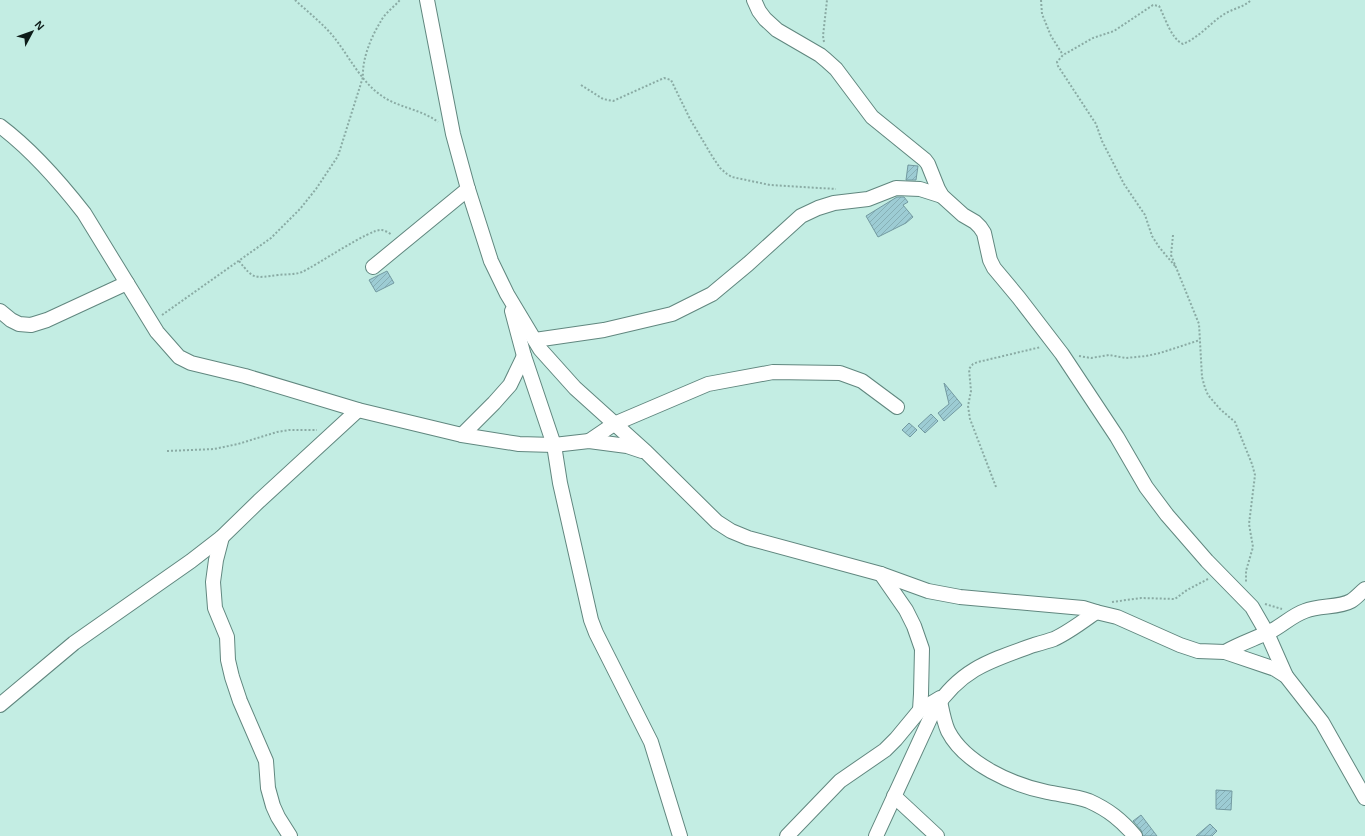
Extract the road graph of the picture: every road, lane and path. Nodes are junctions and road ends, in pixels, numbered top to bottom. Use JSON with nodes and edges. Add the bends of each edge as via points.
{"nodes":[{"id":1,"x":295,"y":0,"type":"edge"},
{"id":2,"x":400,"y":0,"type":"edge"},
{"id":3,"x":427,"y":0,"type":"edge"},
{"id":4,"x":754,"y":0,"type":"edge"},
{"id":5,"x":827,"y":0,"type":"edge"},
{"id":6,"x":1041,"y":0,"type":"edge"},
{"id":7,"x":1251,"y":0,"type":"edge"},
{"id":8,"x":825,"y":46,"type":"dead end"},
{"id":9,"x":1063,"y":55,"type":"junction"},
{"id":10,"x":363,"y":77,"type":"junction"},
{"id":11,"x":581,"y":85,"type":"dead end"},
{"id":12,"x":0,"y":126,"type":"edge"},
{"id":13,"x":453,"y":134,"type":"junction"},
{"id":14,"x":468,"y":189,"type":"junction"},
{"id":15,"x":942,"y":196,"type":"junction"},
{"id":16,"x":851,"y":202,"type":"junction"},
{"id":17,"x":1173,"y":235,"type":"dead end"},
{"id":18,"x":404,"y":242,"type":"junction"},
{"id":19,"x":238,"y":260,"type":"junction"},
{"id":20,"x":1175,"y":266,"type":"junction"},
{"id":21,"x":373,"y":267,"type":"dead end"},
{"id":22,"x":127,"y":283,"type":"junction"},
{"id":23,"x":507,"y":294,"type":"junction"},
{"id":24,"x":0,"y":311,"type":"edge"},
{"id":25,"x":151,"y":322,"type":"junction"},
{"id":26,"x":534,"y":340,"type":"junction"},
{"id":27,"x":1200,"y":340,"type":"junction"},
{"id":28,"x":1059,"y":351,"type":"junction"},
{"id":29,"x":524,"y":356,"type":"junction"},
{"id":30,"x":897,"y":407,"type":"dead end"},
{"id":31,"x":358,"y":410,"type":"junction"},
{"id":32,"x":614,"y":424,"type":"junction"},
{"id":33,"x":336,"y":430,"type":"junction"},
{"id":34,"x":462,"y":435,"type":"junction"},
{"id":35,"x":589,"y":441,"type":"junction"},
{"id":36,"x":554,"y":445,"type":"junction"},
{"id":37,"x":167,"y":451,"type":"dead end"},
{"id":38,"x":646,"y":452,"type":"junction"},
{"id":39,"x":996,"y":487,"type":"dead end"},
{"id":40,"x":222,"y":537,"type":"junction"},
{"id":41,"x":881,"y":574,"type":"junction"},
{"id":42,"x":1219,"y":574,"type":"junction"},
{"id":43,"x":1246,"y":582,"type":"dead end"},
{"id":44,"x":1365,"y":589,"type":"edge"},
{"id":45,"x":1350,"y":602,"type":"junction"},
{"id":46,"x":1365,"y":603,"type":"edge"},
{"id":47,"x":1096,"y":612,"type":"junction"},
{"id":48,"x":1267,"y":633,"type":"junction"},
{"id":49,"x":1225,"y":652,"type":"junction"},
{"id":50,"x":1286,"y":676,"type":"junction"},
{"id":51,"x":942,"y":699,"type":"junction"},
{"id":52,"x":0,"y":705,"type":"edge"},
{"id":53,"x":920,"y":710,"type":"junction"},
{"id":54,"x":894,"y":796,"type":"junction"},
{"id":55,"x":1365,"y":798,"type":"edge"},
{"id":56,"x":1128,"y":833,"type":"edge"},
{"id":57,"x":290,"y":836,"type":"edge"},
{"id":58,"x":680,"y":836,"type":"edge"},
{"id":59,"x":787,"y":836,"type":"edge"},
{"id":60,"x":876,"y":836,"type":"edge"},
{"id":61,"x":937,"y":836,"type":"edge"}],
"edges":[{"from":1,"to":10,"type":"path","via":[[332,35]]},
{"from":2,"to":10,"type":"path","via":[[381,20],[362,66]]},
{"from":3,"to":13,"type":"street"},
{"from":4,"to":15,"type":"street","via":[[765,19],[777,30],[820,55],[836,69],[872,117],[925,160]]},
{"from":5,"to":8,"type":"path","via":[[823,36]]},
{"from":6,"to":9,"type":"path","via":[[1042,14],[1051,36]]},
{"from":7,"to":9,"type":"path","via":[[1246,5],[1227,13],[1185,44],[1180,43],[1156,5],[1147,8],[1114,31],[1101,34]]},
{"from":9,"to":20,"type":"path","via":[[1058,66],[1096,124],[1124,184],[1145,215],[1152,236]]},
{"from":10,"to":13,"type":"path","via":[[382,96],[422,112]]},
{"from":10,"to":19,"type":"path","via":[[338,156],[316,189],[271,238]]},
{"from":11,"to":16,"type":"path","via":[[613,101],[668,78],[712,156],[727,174],[770,185],[839,189]]},
{"from":12,"to":22,"type":"street","via":[[40,162],[70,195]]},
{"from":13,"to":14,"type":"street"},
{"from":14,"to":18,"type":"street"},
{"from":14,"to":23,"type":"street","via":[[491,261]]},
{"from":15,"to":16,"type":"street","via":[[920,189],[896,188],[868,199]]},
{"from":15,"to":28,"type":"street","via":[[980,227],[994,268]]},
{"from":16,"to":26,"type":"street","via":[[834,203],[801,216],[712,294],[672,314],[604,330]]},
{"from":17,"to":20,"type":"path","via":[[1171,255]]},
{"from":18,"to":19,"type":"path","via":[[385,231],[377,230],[296,274],[257,278],[249,274]]},
{"from":18,"to":21,"type":"street"},
{"from":19,"to":25,"type":"path"},
{"from":20,"to":27,"type":"path","via":[[1197,318]]},
{"from":22,"to":24,"type":"street","via":[[31,325],[19,324]]},
{"from":22,"to":25,"type":"street"},
{"from":23,"to":26,"type":"street"},
{"from":23,"to":29,"type":"street"},
{"from":25,"to":31,"type":"street","via":[[170,348],[190,363],[245,376]]},
{"from":26,"to":32,"type":"street","via":[[575,388]]},
{"from":27,"to":28,"type":"path","via":[[1160,353],[1126,358],[1109,355],[1091,358]]},
{"from":27,"to":43,"type":"path","via":[[1205,388],[1220,409],[1235,422],[1255,475],[1249,524],[1253,547],[1246,571]]},
{"from":28,"to":39,"type":"path","via":[[1042,346],[978,362],[969,368],[972,391],[968,406],[970,419]]},
{"from":28,"to":42,"type":"street","via":[[1117,437],[1146,487]]},
{"from":29,"to":34,"type":"street","via":[[510,385]]},
{"from":29,"to":36,"type":"street"},
{"from":30,"to":32,"type":"street","via":[[862,381],[840,373],[774,372],[708,384]]},
{"from":31,"to":33,"type":"street"},
{"from":31,"to":34,"type":"street"},
{"from":32,"to":35,"type":"street"},
{"from":32,"to":38,"type":"street"},
{"from":33,"to":37,"type":"path","via":[[289,430],[214,449]]},
{"from":33,"to":40,"type":"street"},
{"from":34,"to":36,"type":"street","via":[[519,444]]},
{"from":35,"to":36,"type":"street"},
{"from":35,"to":38,"type":"street","via":[[627,446]]},
{"from":36,"to":58,"type":"street","via":[[560,483],[596,634],[651,742]]},
{"from":38,"to":41,"type":"street","via":[[717,522],[731,531],[748,538]]},
{"from":40,"to":52,"type":"street","via":[[74,643]]},
{"from":40,"to":57,"type":"street","via":[[213,582],[215,608],[227,637],[228,660],[240,701],[266,761],[268,788],[273,806]]},
{"from":41,"to":47,"type":"street","via":[[928,591],[960,597],[1083,608]]},
{"from":41,"to":53,"type":"street","via":[[906,610],[922,649]]},
{"from":42,"to":47,"type":"path","via":[[1175,599],[1141,598],[1114,601]]},
{"from":42,"to":48,"type":"street","via":[[1252,607]]},
{"from":44,"to":45,"type":"street"},
{"from":45,"to":46,"type":"street"},
{"from":45,"to":48,"type":"street","via":[[1303,611]]},
{"from":47,"to":49,"type":"street","via":[[1117,617],[1198,651]]},
{"from":47,"to":51,"type":"street","via":[[1054,639],[988,662],[972,671],[955,683]]},
{"from":48,"to":49,"type":"street"},
{"from":48,"to":50,"type":"street"},
{"from":49,"to":50,"type":"street","via":[[1275,669]]},
{"from":50,"to":55,"type":"street","via":[[1322,722]]},
{"from":51,"to":53,"type":"street"},
{"from":51,"to":54,"type":"street","via":[[921,736]]},
{"from":51,"to":56,"type":"street","via":[[948,731],[959,747],[972,759],[1015,783],[1089,801],[1116,815]]},
{"from":53,"to":59,"type":"street","via":[[890,745],[840,781]]},
{"from":54,"to":60,"type":"street"},
{"from":54,"to":61,"type":"street"}]}
